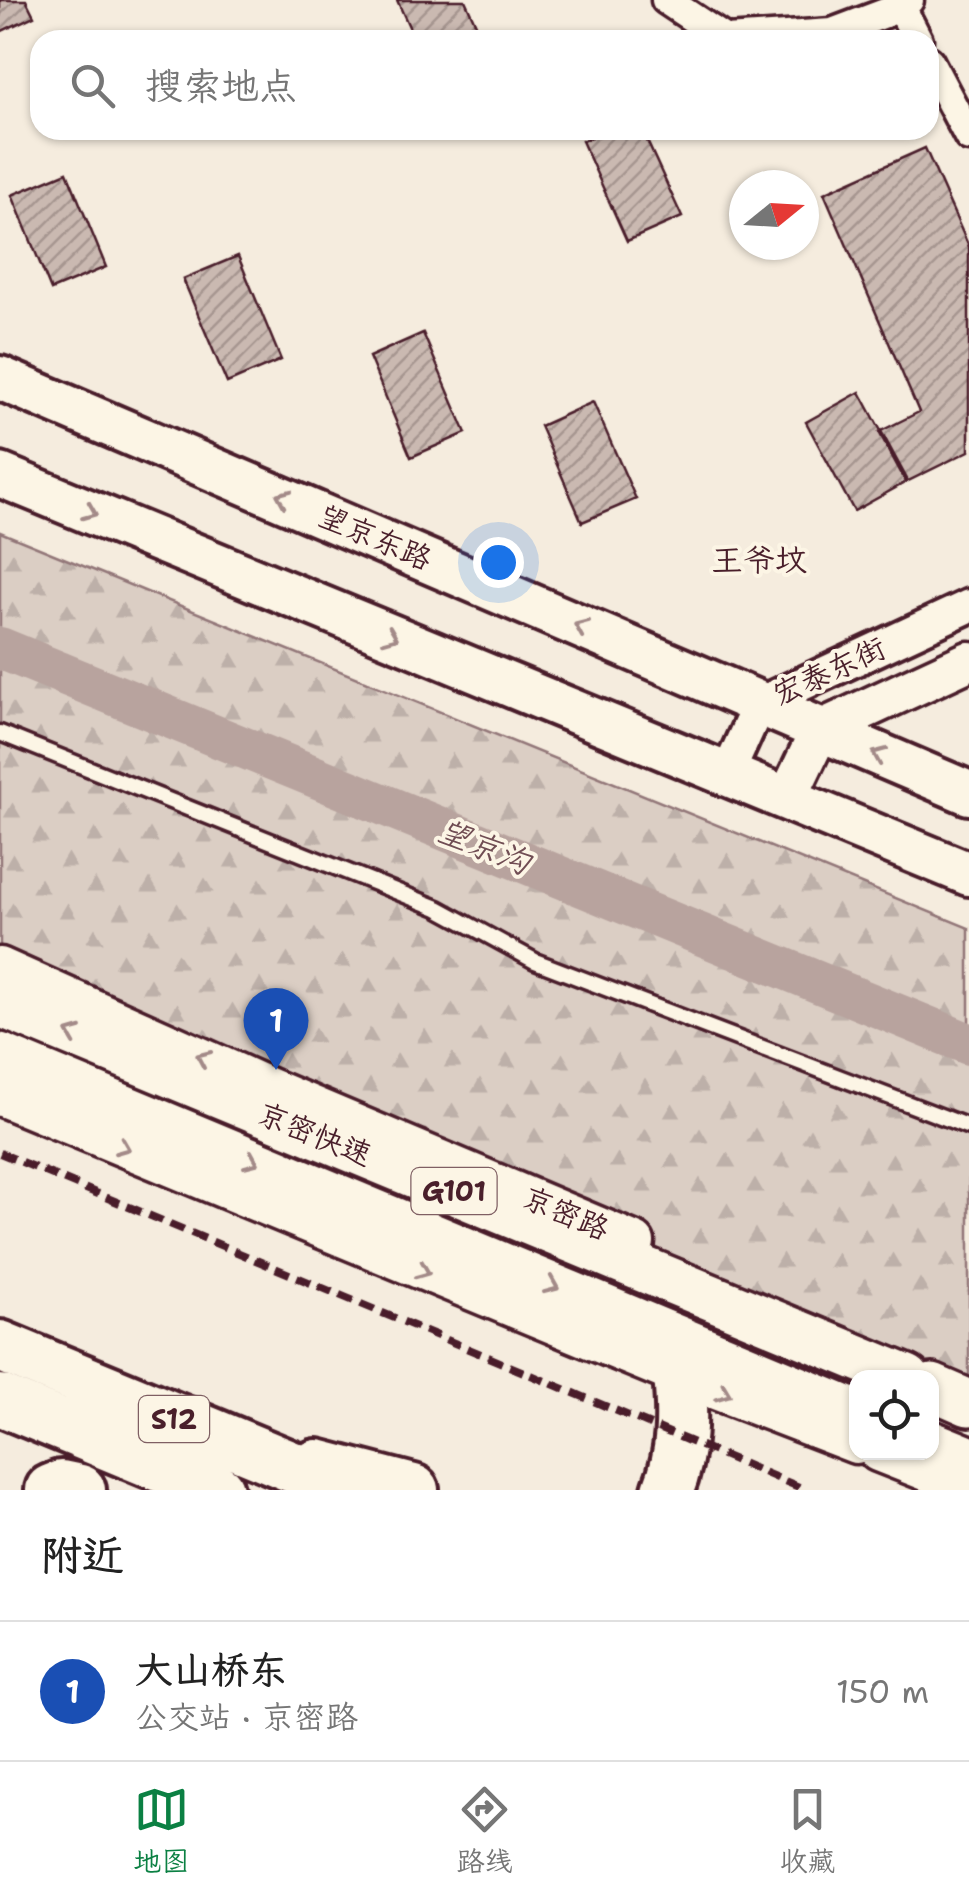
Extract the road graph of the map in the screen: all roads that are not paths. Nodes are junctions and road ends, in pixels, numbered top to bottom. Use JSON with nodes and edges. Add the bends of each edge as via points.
{"nodes":[{"id":1,"x":666,"y":0,"type":"edge"},
{"id":2,"x":905,"y":3,"type":"edge"},
{"id":3,"x":711,"y":30,"type":"edge"},
{"id":4,"x":839,"y":30,"type":"edge"},
{"id":5,"x":914,"y":30,"type":"edge"},
{"id":6,"x":939,"y":79,"type":"edge"},
{"id":7,"x":969,"y":137,"type":"edge"},
{"id":8,"x":0,"y":378,"type":"edge"},
{"id":9,"x":0,"y":475,"type":"edge"},
{"id":10,"x":969,"y":606,"type":"edge"},
{"id":11,"x":969,"y":660,"type":"edge"},
{"id":12,"x":759,"y":704,"type":"junction"},
{"id":13,"x":820,"y":730,"type":"junction"},
{"id":14,"x":0,"y":733,"type":"edge"},
{"id":15,"x":727,"y":775,"type":"junction"},
{"id":16,"x":969,"y":793,"type":"edge"},
{"id":17,"x":787,"y":799,"type":"junction"},
{"id":18,"x":969,"y":874,"type":"edge"},
{"id":19,"x":0,"y":967,"type":"edge"},
{"id":20,"x":0,"y":1004,"type":"edge"},
{"id":21,"x":0,"y":1056,"type":"edge"},
{"id":22,"x":0,"y":1096,"type":"edge"},
{"id":23,"x":969,"y":1127,"type":"edge"},
{"id":24,"x":0,"y":1346,"type":"edge"},
{"id":25,"x":888,"y":1370,"type":"edge"},
{"id":26,"x":678,"y":1376,"type":"junction"},
{"id":27,"x":969,"y":1383,"type":"edge"},
{"id":28,"x":939,"y":1391,"type":"edge"},
{"id":29,"x":0,"y":1400,"type":"edge"},
{"id":30,"x":969,"y":1403,"type":"edge"},
{"id":31,"x":849,"y":1409,"type":"edge"},
{"id":32,"x":228,"y":1441,"type":"junction"},
{"id":33,"x":849,"y":1441,"type":"edge"},
{"id":34,"x":939,"y":1447,"type":"edge"},
{"id":35,"x":969,"y":1459,"type":"edge"},
{"id":36,"x":898,"y":1460,"type":"edge"},
{"id":37,"x":969,"y":1488,"type":"edge"},
{"id":38,"x":51,"y":1490,"type":"edge"},
{"id":39,"x":80,"y":1490,"type":"edge"},
{"id":40,"x":218,"y":1490,"type":"edge"},
{"id":41,"x":348,"y":1490,"type":"edge"},
{"id":42,"x":414,"y":1490,"type":"edge"},
{"id":43,"x":668,"y":1490,"type":"edge"}],
"edges":[{"from":1,"to":3,"type":"street"},
{"from":2,"to":4,"type":"street"},
{"from":2,"to":5,"type":"street"},
{"from":6,"to":7,"type":"street"},
{"from":12,"to":8,"type":"main road","name":"望京东路","one_way":true},
{"from":9,"to":15,"type":"main road","one_way":true},
{"from":10,"to":12,"type":"street","name":"宏泰东街"},
{"from":11,"to":13,"type":"main road","name":"宏泰东街"},
{"from":12,"to":13,"type":"main road","name":"望京东路"},
{"from":12,"to":15,"type":"street","name":"宏泰东街"},
{"from":16,"to":13,"type":"main road","name":"望京东路","one_way":true},
{"from":13,"to":17,"type":"main road","name":"宏泰东街"},
{"from":14,"to":23,"type":"lane","via":[[438,908],[535,961]]},
{"from":15,"to":17,"type":"main road"},
{"from":17,"to":18,"type":"main road"},
{"from":27,"to":19,"type":"main road","name":"京密路","number":"G101","one_way":true},
{"from":25,"to":20,"type":"highway","name":"京密快速","number":"G101","one_way":true},
{"from":21,"to":31,"type":"highway","name":"京密快速","number":"G101","one_way":true},
{"from":22,"to":26,"type":"main road","one_way":true},
{"from":24,"to":32,"type":"highway","number":"S12"},
{"from":26,"to":33,"type":"main road","one_way":true},
{"from":26,"to":43,"type":"highway","via":[[684,1420]]},
{"from":28,"to":30,"type":"highway"},
{"from":29,"to":40,"type":"highway","number":"S12"},
{"from":32,"to":41,"type":"highway","number":"S12"},
{"from":32,"to":42,"type":"highway"},
{"from":34,"to":35,"type":"highway"},
{"from":36,"to":37,"type":"main road"},
{"from":38,"to":39,"type":"highway"}]}
